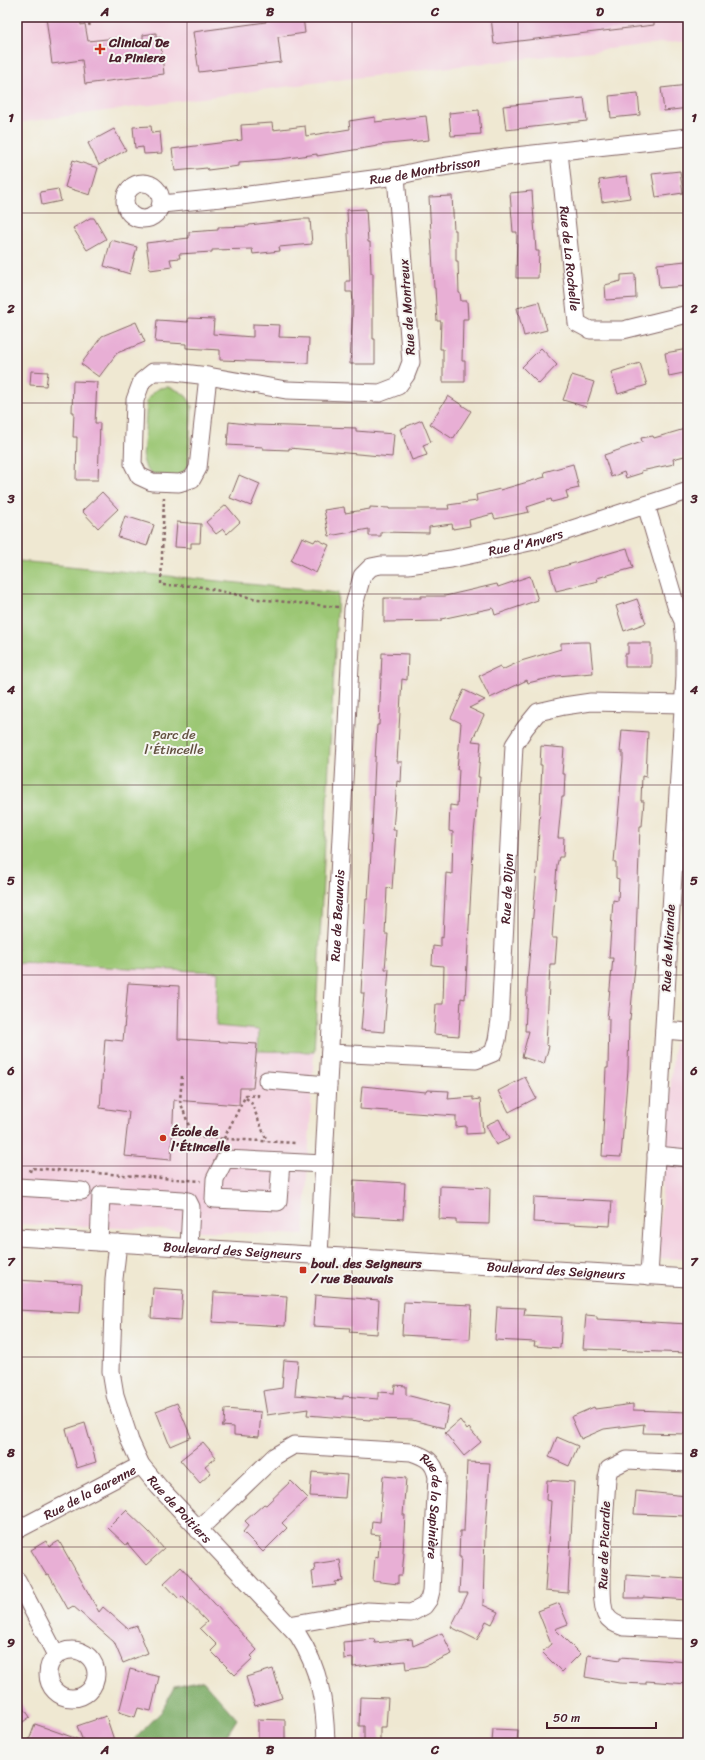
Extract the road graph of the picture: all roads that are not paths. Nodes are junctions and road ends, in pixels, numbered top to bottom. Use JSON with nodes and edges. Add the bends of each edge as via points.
{"nodes":[{"id":1,"x":688,"y":137,"type":"edge"},
{"id":2,"x":559,"y":152,"type":"junction"},
{"id":3,"x":396,"y":176,"type":"junction"},
{"id":4,"x":162,"y":204,"type":"dead end"},
{"id":5,"x":688,"y":314,"type":"edge"},
{"id":6,"x":208,"y":376,"type":"junction"},
{"id":7,"x":688,"y":491,"type":"edge"},
{"id":8,"x":646,"y":505,"type":"junction"},
{"id":9,"x":362,"y":576,"type":"joint"},
{"id":10,"x":682,"y":704,"type":"junction"},
{"id":11,"x":664,"y":1030,"type":"junction"},
{"id":12,"x":688,"y":1032,"type":"edge"},
{"id":13,"x":330,"y":1053,"type":"junction"},
{"id":14,"x":268,"y":1080,"type":"dead end"},
{"id":15,"x":328,"y":1085,"type":"junction"},
{"id":16,"x":656,"y":1155,"type":"junction"},
{"id":17,"x":688,"y":1158,"type":"edge"},
{"id":18,"x":281,"y":1162,"type":"dead end"},
{"id":19,"x":324,"y":1164,"type":"junction"},
{"id":20,"x":17,"y":1187,"type":"edge"},
{"id":21,"x":82,"y":1191,"type":"dead end"},
{"id":22,"x":17,"y":1237,"type":"edge"},
{"id":23,"x":99,"y":1242,"type":"junction"},
{"id":24,"x":118,"y":1243,"type":"junction"},
{"id":25,"x":189,"y":1247,"type":"junction"},
{"id":26,"x":319,"y":1256,"type":"junction"},
{"id":27,"x":649,"y":1276,"type":"junction"},
{"id":28,"x":688,"y":1278,"type":"edge"},
{"id":29,"x":688,"y":1463,"type":"edge"},
{"id":30,"x":141,"y":1465,"type":"junction"},
{"id":31,"x":17,"y":1530,"type":"edge"},
{"id":32,"x":198,"y":1530,"type":"junction"},
{"id":33,"x":17,"y":1580,"type":"edge"},
{"id":34,"x":289,"y":1625,"type":"junction"},
{"id":35,"x":688,"y":1630,"type":"edge"},
{"id":36,"x":56,"y":1655,"type":"dead end"},
{"id":37,"x":326,"y":1743,"type":"edge"}],
"edges":[{"from":1,"to":2,"type":"street","name":"Rue de Montbrisson"},
{"from":2,"to":3,"type":"street","name":"Rue de Montbrisson","via":[[498,158]]},
{"from":2,"to":5,"type":"street","name":"Rue de La Rochelle","via":[[577,323],[590,330],[623,330]]},
{"from":3,"to":4,"type":"street","name":"Rue de Montbrisson"},
{"from":3,"to":6,"type":"street","name":"Rue de Montreux","via":[[411,362],[398,386],[380,393],[286,390]]},
{"from":6,"to":6,"type":"street","name":"Rue de Montreux","via":[[198,468],[192,479],[179,484],[152,482],[139,476],[133,464],[135,400],[142,381],[153,372]]},
{"from":7,"to":8,"type":"street","name":"Rue d'Anvers"},
{"from":8,"to":9,"type":"street","name":"Rue d'Anvers","via":[[539,540],[452,559],[371,567]]},
{"from":8,"to":10,"type":"street","name":"Rue de Mirande","via":[[676,606],[683,621],[685,656]]},
{"from":9,"to":13,"type":"street","name":"Rue de Beauvais","via":[[353,609]]},
{"from":10,"to":11,"type":"street","name":"Rue de Mirande"},
{"from":10,"to":13,"type":"street","name":"Rue de Dijon","via":[[591,702],[538,712],[514,745],[500,1020],[493,1053],[476,1060]]},
{"from":11,"to":12,"type":"street"},
{"from":11,"to":16,"type":"street","name":"Rue de Mirande"},
{"from":13,"to":15,"type":"street","name":"Rue de Beauvais"},
{"from":14,"to":15,"type":"street"},
{"from":15,"to":19,"type":"street","name":"Rue de Beauvais"},
{"from":16,"to":17,"type":"street"},
{"from":16,"to":27,"type":"street","name":"Rue de Mirande"},
{"from":18,"to":19,"type":"street"},
{"from":19,"to":26,"type":"street","name":"Rue de Beauvais"},
{"from":20,"to":21,"type":"street"},
{"from":22,"to":23,"type":"street","name":"Boulevard des Seigneurs"},
{"from":23,"to":24,"type":"street","name":"Boulevard des Seigneurs"},
{"from":23,"to":25,"type":"street","via":[[101,1195],[188,1201],[191,1207]]},
{"from":24,"to":25,"type":"street","name":"Boulevard des Seigneurs"},
{"from":24,"to":30,"type":"street","name":"Rue de Poitiers","via":[[114,1279],[111,1371],[115,1395]]},
{"from":25,"to":26,"type":"street","name":"Boulevard des Seigneurs"},
{"from":26,"to":27,"type":"street","name":"Boulevard des Seigneurs"},
{"from":27,"to":28,"type":"street","name":"Boulevard des Seigneurs"},
{"from":29,"to":35,"type":"street","name":"Rue de Picardie","via":[[627,1460],[609,1469],[602,1594],[606,1616],[615,1624]]},
{"from":30,"to":31,"type":"street","name":"Rue de la Garenne"},
{"from":30,"to":32,"type":"street","name":"Rue de Poitiers"},
{"from":32,"to":34,"type":"street","name":"Rue de Poitiers"},
{"from":32,"to":34,"type":"street","name":"Rue de la Sapinière","via":[[275,1456],[294,1445],[411,1452],[421,1455],[435,1467],[437,1477],[432,1591],[424,1606],[411,1613],[367,1611]]},
{"from":33,"to":36,"type":"street"},
{"from":34,"to":37,"type":"street","name":"Rue de Poitiers","via":[[305,1647],[317,1672],[324,1703]]}]}
